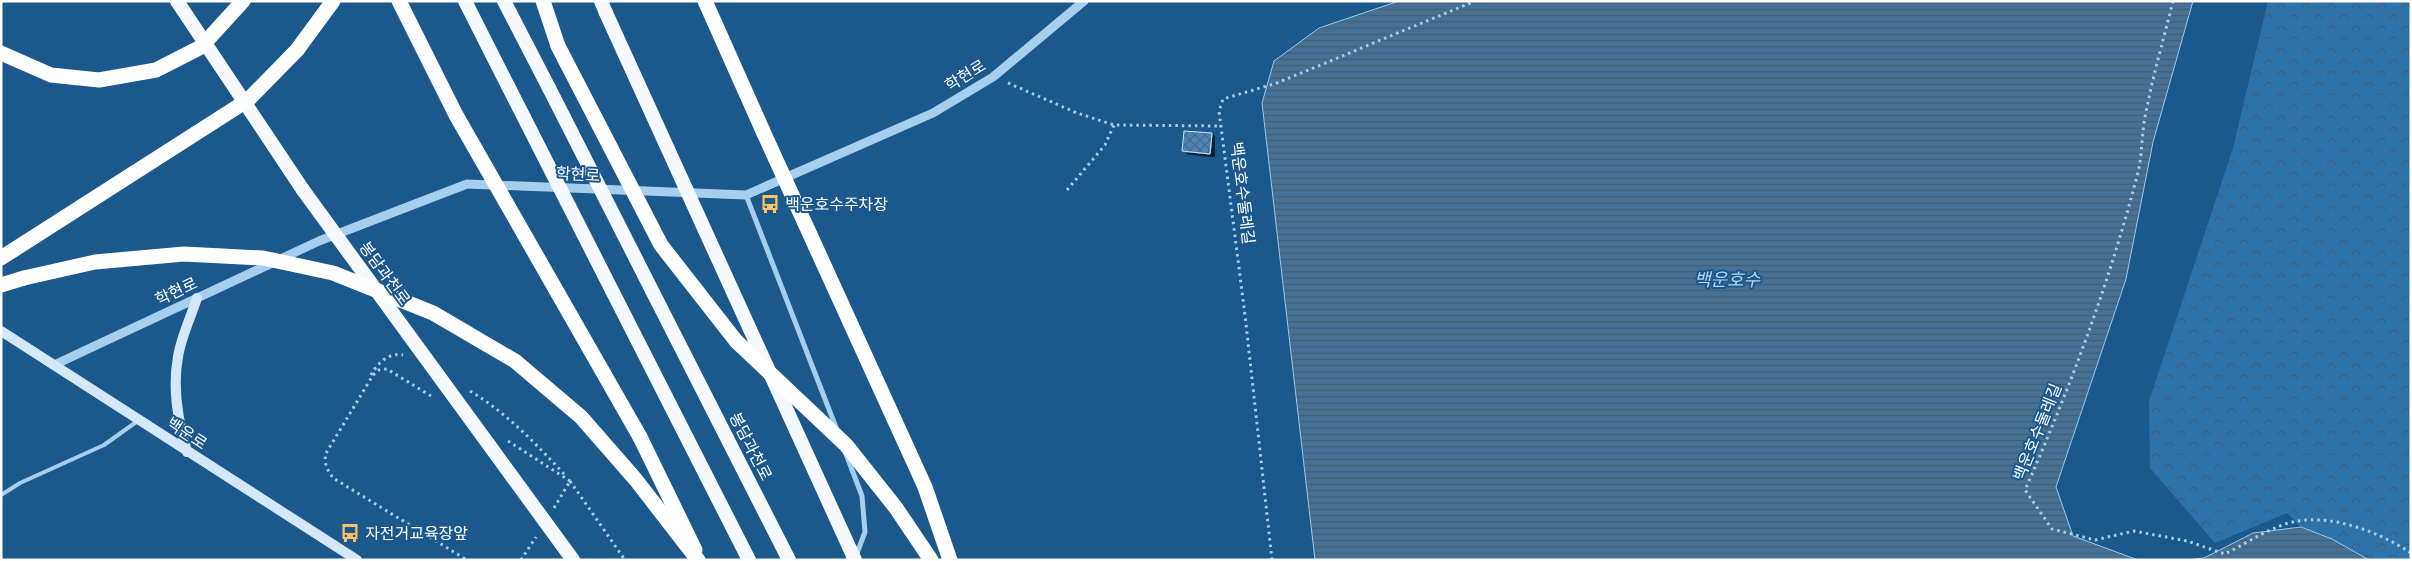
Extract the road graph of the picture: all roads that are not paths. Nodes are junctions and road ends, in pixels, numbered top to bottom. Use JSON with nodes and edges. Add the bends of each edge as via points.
{"nodes":[{"id":1,"x":177,"y":1,"type":"edge"},
{"id":2,"x":242,"y":1,"type":"edge"},
{"id":3,"x":333,"y":1,"type":"edge"},
{"id":4,"x":399,"y":1,"type":"edge"},
{"id":5,"x":465,"y":1,"type":"edge"},
{"id":6,"x":504,"y":1,"type":"edge"},
{"id":7,"x":542,"y":1,"type":"edge"},
{"id":8,"x":705,"y":1,"type":"edge"},
{"id":9,"x":1084,"y":1,"type":"edge"},
{"id":10,"x":604,"y":7,"type":"edge"},
{"id":11,"x":1,"y":53,"type":"edge"},
{"id":12,"x":746,"y":195,"type":"junction"},
{"id":13,"x":1,"y":258,"type":"edge"},
{"id":14,"x":1,"y":285,"type":"edge"},
{"id":15,"x":197,"y":298,"type":"junction"},
{"id":16,"x":1,"y":331,"type":"edge"},
{"id":17,"x":54,"y":365,"type":"junction"},
{"id":18,"x":139,"y":420,"type":"junction"},
{"id":19,"x":188,"y":452,"type":"junction"},
{"id":20,"x":1,"y":495,"type":"edge"},
{"id":21,"x":357,"y":560,"type":"edge"},
{"id":22,"x":573,"y":560,"type":"edge"},
{"id":23,"x":699,"y":560,"type":"edge"},
{"id":24,"x":749,"y":560,"type":"edge"},
{"id":25,"x":790,"y":560,"type":"edge"},
{"id":26,"x":855,"y":560,"type":"edge"},
{"id":27,"x":931,"y":560,"type":"edge"},
{"id":28,"x":950,"y":560,"type":"edge"}],
"edges":[{"from":1,"to":22,"type":"highway","name":"봉담과천로","bridge":true,"via":[[303,190]]},
{"from":2,"to":11,"type":"highway","bridge":true,"via":[[201,47],[156,70],[99,80],[51,75]]},
{"from":3,"to":13,"type":"highway","bridge":true,"via":[[297,50],[248,100]]},
{"from":4,"to":23,"type":"highway","bridge":true,"via":[[456,115],[640,437]]},
{"from":5,"to":24,"type":"highway","bridge":true},
{"from":6,"to":25,"type":"highway","name":"봉담과천로","bridge":true},
{"from":7,"to":27,"type":"highway","bridge":true,"via":[[558,46],[661,245],[736,341],[846,445],[896,508]]},
{"from":8,"to":28,"type":"highway","bridge":true,"via":[[925,487]]},
{"from":9,"to":12,"type":"street","name":"학현로","via":[[993,77],[933,113]]},
{"from":10,"to":26,"type":"highway","bridge":true},
{"from":12,"to":15,"type":"street","name":"학현로","via":[[467,184],[319,241]]},
{"from":12,"to":26,"type":"street","via":[[862,496],[864,532]]},
{"from":14,"to":23,"type":"highway","bridge":true,"via":[[95,262],[184,254],[263,258],[333,273],[433,314],[515,361],[581,417]]},
{"from":15,"to":17,"type":"street","name":"학현로"},
{"from":15,"to":19,"type":"main road","via":[[178,356],[175,391],[178,422]]},
{"from":16,"to":17,"type":"main road","name":"백운로"},
{"from":17,"to":18,"type":"main road","name":"백운로"},
{"from":18,"to":19,"type":"main road","name":"백운로"},
{"from":18,"to":20,"type":"lane","via":[[104,445]]},
{"from":19,"to":21,"type":"main road","name":"백운로"}]}
